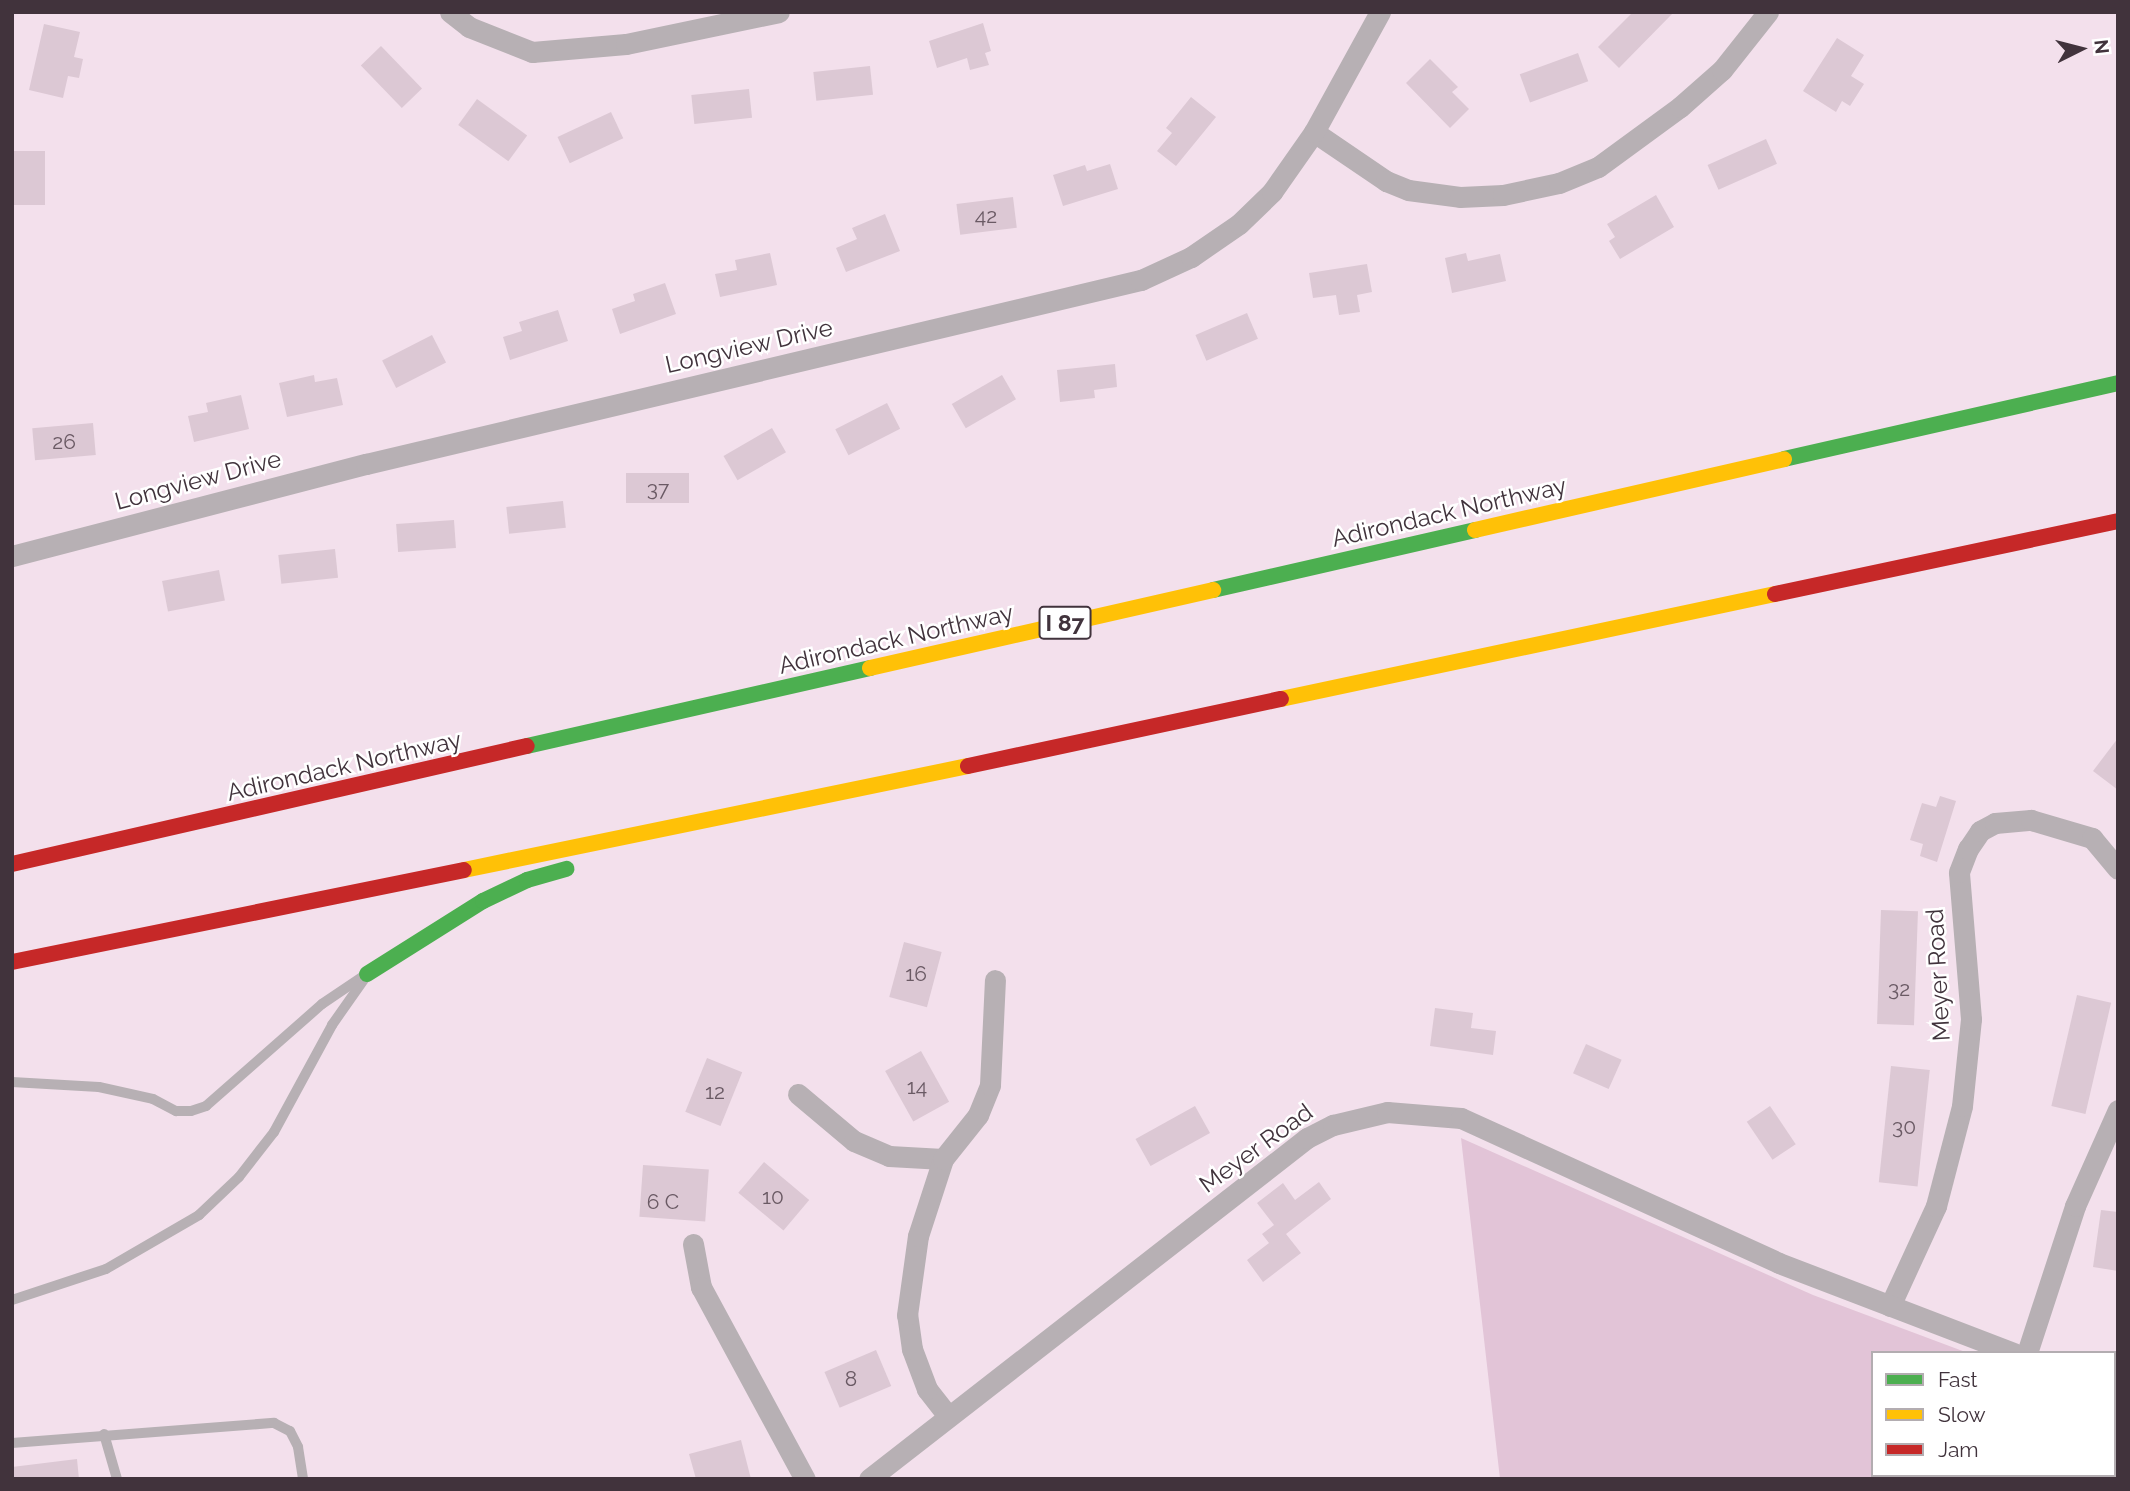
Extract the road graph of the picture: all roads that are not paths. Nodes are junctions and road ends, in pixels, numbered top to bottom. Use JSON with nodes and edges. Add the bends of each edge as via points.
{"nodes":[{"id":1,"x":450,"y":12,"type":"edge"},
{"id":2,"x":779,"y":12,"type":"edge"},
{"id":3,"x":1380,"y":12,"type":"edge"},
{"id":4,"x":1769,"y":12,"type":"edge"},
{"id":5,"x":1314,"y":132,"type":"junction"},
{"id":6,"x":2118,"y":383,"type":"edge"},
{"id":7,"x":2118,"y":521,"type":"edge"},
{"id":8,"x":12,"y":556,"type":"edge"},
{"id":9,"x":799,"y":802,"type":"junction"},
{"id":10,"x":12,"y":864,"type":"edge"},
{"id":11,"x":2118,"y":869,"type":"edge"},
{"id":12,"x":12,"y":962,"type":"edge"},
{"id":13,"x":367,"y":974,"type":"junction"},
{"id":14,"x":995,"y":980,"type":"dead end"},
{"id":15,"x":12,"y":1082,"type":"edge"},
{"id":16,"x":797,"y":1094,"type":"dead end"},
{"id":17,"x":2118,"y":1110,"type":"edge"},
{"id":18,"x":943,"y":1159,"type":"junction"},
{"id":19,"x":693,"y":1244,"type":"dead end"},
{"id":20,"x":12,"y":1300,"type":"edge"},
{"id":21,"x":1890,"y":1306,"type":"junction"},
{"id":22,"x":2009,"y":1351,"type":"edge"},
{"id":23,"x":2028,"y":1351,"type":"edge"},
{"id":24,"x":948,"y":1416,"type":"junction"},
{"id":25,"x":104,"y":1434,"type":"junction"},
{"id":26,"x":12,"y":1443,"type":"edge"},
{"id":27,"x":117,"y":1479,"type":"edge"},
{"id":28,"x":303,"y":1479,"type":"edge"},
{"id":29,"x":805,"y":1479,"type":"edge"},
{"id":30,"x":869,"y":1479,"type":"edge"}],
"edges":[{"from":1,"to":2,"type":"street","via":[[469,27],[531,52],[626,44]]},
{"from":3,"to":5,"type":"street","name":"Longview Drive"},
{"from":4,"to":5,"type":"street","via":[[1722,70],[1680,107],[1598,167],[1559,183],[1492,196],[1408,190],[1386,181]]},
{"from":5,"to":8,"type":"street","name":"Longview Drive","via":[[1272,191],[1239,224],[1191,257],[1141,280],[366,464]]},
{"from":6,"to":10,"type":"highway","name":"Adirondack Northway","number":"I 87"},
{"from":7,"to":9,"type":"highway"},
{"from":9,"to":12,"type":"highway"},
{"from":9,"to":13,"type":"highway","via":[[527,880],[483,901]]},
{"from":11,"to":21,"type":"street","name":"Meyer Road","via":[[2092,838],[2031,820],[1995,823],[1980,831],[1968,849],[1959,872],[1970,1018],[1962,1106],[1936,1206]]},
{"from":13,"to":15,"type":"lane","via":[[322,1004],[206,1106],[191,1111],[176,1111],[153,1099],[99,1087]]},
{"from":13,"to":20,"type":"lane","via":[[332,1025],[274,1132],[239,1177],[200,1215],[106,1269]]},
{"from":14,"to":18,"type":"street","via":[[990,1085],[978,1115]]},
{"from":16,"to":18,"type":"street","via":[[854,1141],[889,1156]]},
{"from":17,"to":23,"type":"street","via":[[2075,1206]]},
{"from":18,"to":24,"type":"street","via":[[918,1236],[906,1315],[912,1349],[927,1389]]},
{"from":19,"to":29,"type":"street","via":[[701,1287]]},
{"from":21,"to":22,"type":"street","name":"Meyer Road"},
{"from":21,"to":24,"type":"street","name":"Meyer Road","via":[[1779,1263],[1461,1118],[1387,1112],[1333,1125],[1307,1138]]},
{"from":24,"to":30,"type":"street","name":"Meyer Road"},
{"from":25,"to":26,"type":"lane"},
{"from":25,"to":27,"type":"lane"},
{"from":25,"to":28,"type":"lane","via":[[274,1423],[290,1431]]}]}
